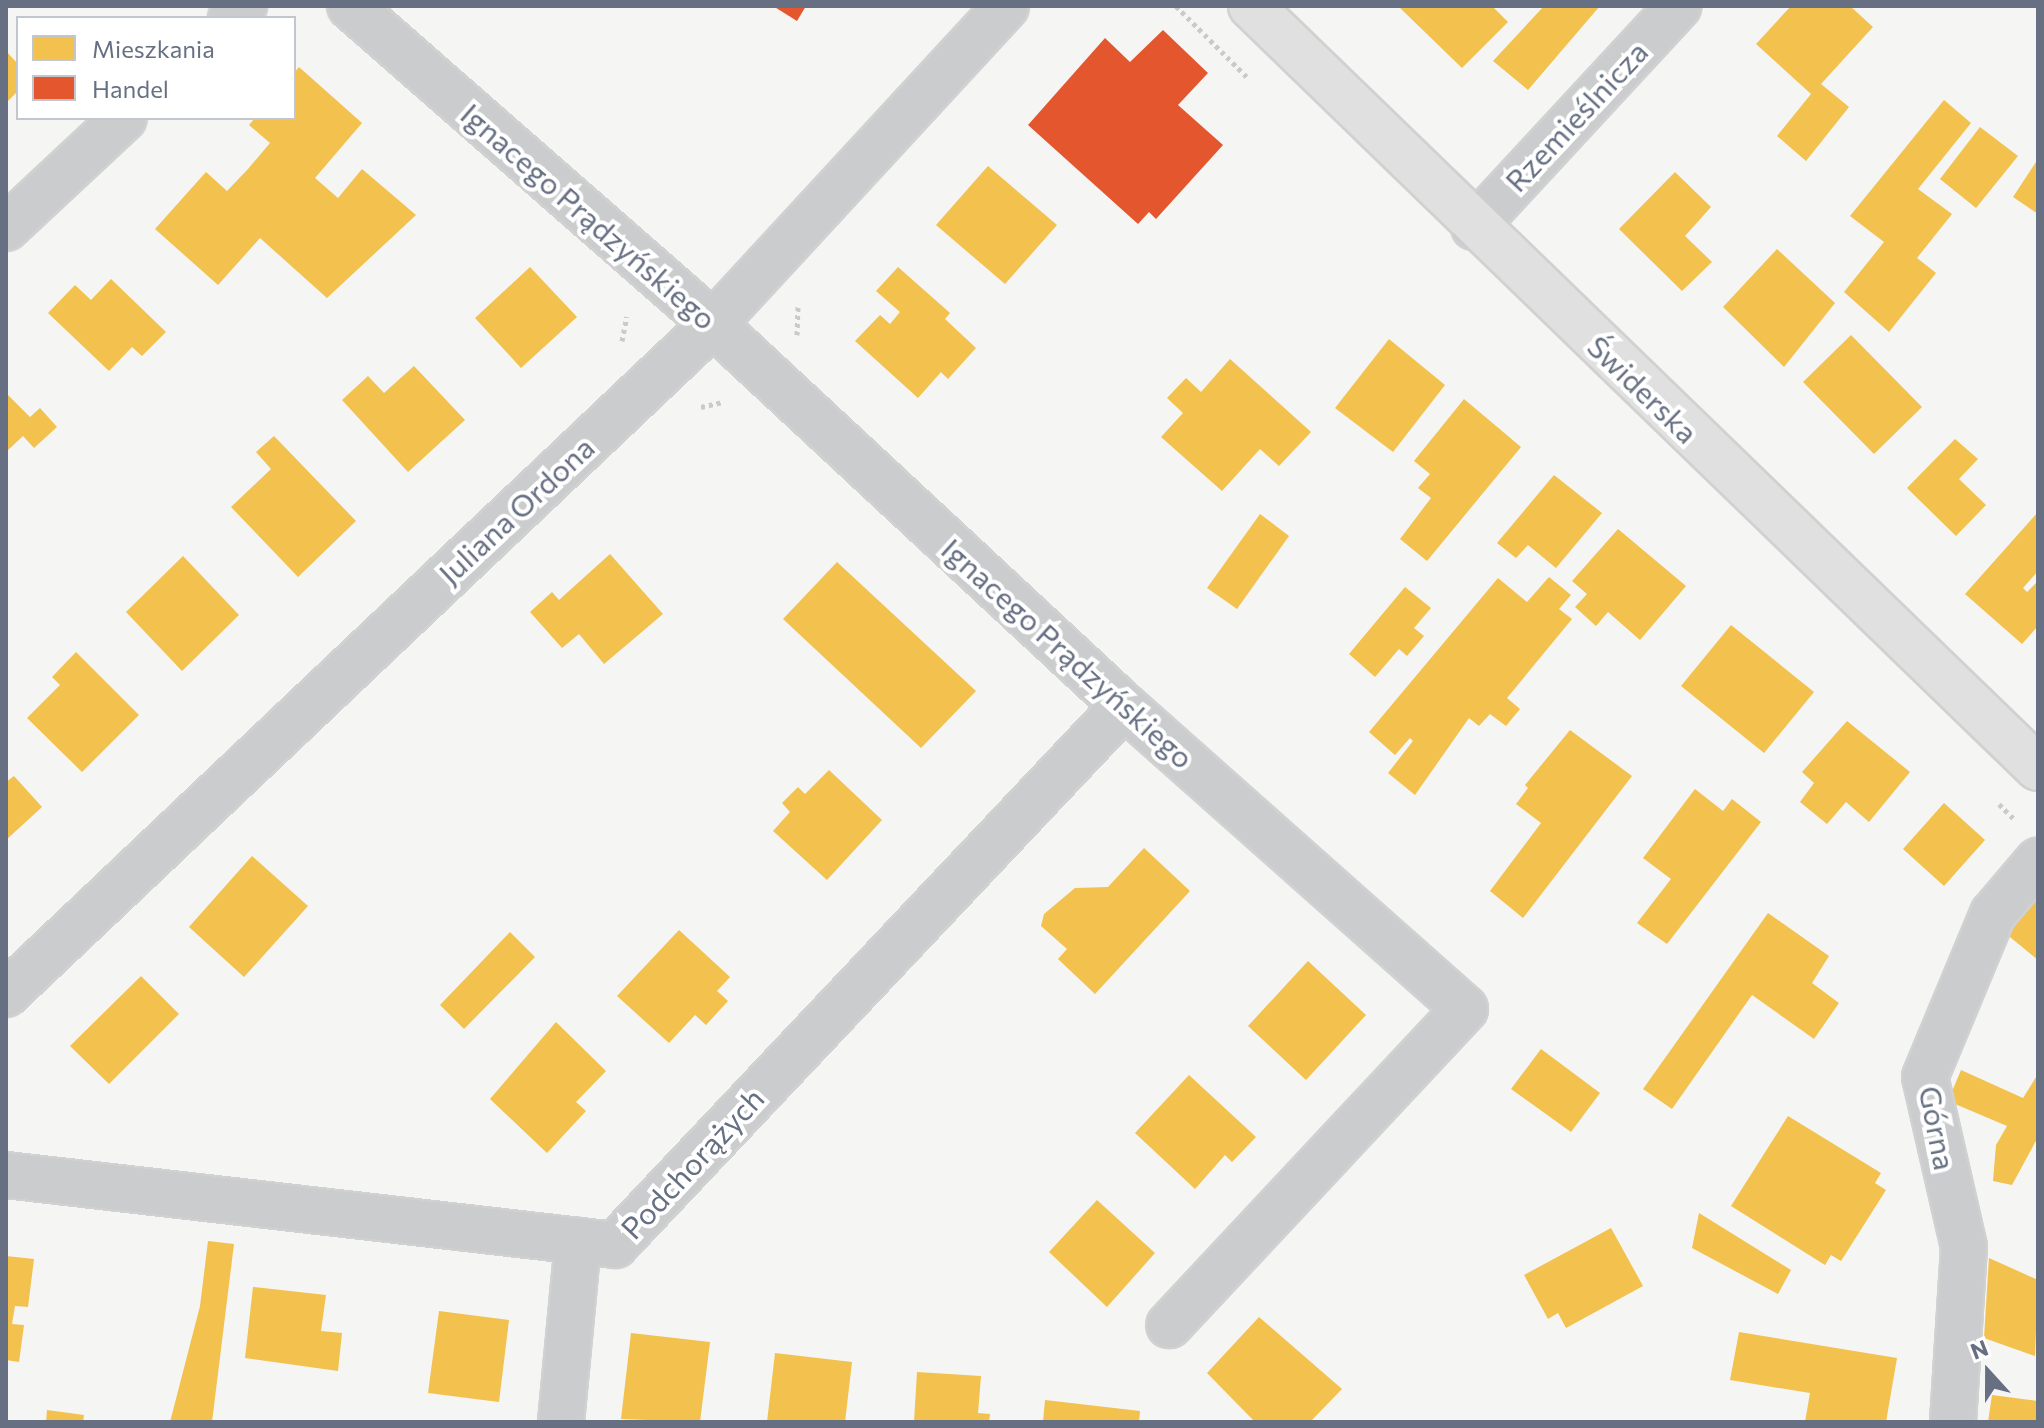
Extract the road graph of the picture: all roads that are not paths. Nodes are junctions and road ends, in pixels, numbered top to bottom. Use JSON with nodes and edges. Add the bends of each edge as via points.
{"nodes":[{"id":1,"x":350,"y":6,"type":"edge"},
{"id":2,"x":1006,"y":6,"type":"edge"},
{"id":3,"x":1251,"y":6,"type":"edge"},
{"id":4,"x":1679,"y":6,"type":"edge"},
{"id":5,"x":122,"y":120,"type":"edge"},
{"id":6,"x":1474,"y":227,"type":"junction"},
{"id":7,"x":6,"y":228,"type":"edge"},
{"id":8,"x":713,"y":324,"type":"junction"},
{"id":9,"x":1124,"y":706,"type":"junction"},
{"id":10,"x":2038,"y":768,"type":"edge"},
{"id":11,"x":2038,"y":861,"type":"edge"},
{"id":12,"x":6,"y":994,"type":"edge"},
{"id":13,"x":6,"y":1175,"type":"edge"},
{"id":14,"x":578,"y":1241,"type":"junction"},
{"id":15,"x":1169,"y":1325,"type":"dead end"},
{"id":16,"x":561,"y":1422,"type":"edge"},
{"id":17,"x":1953,"y":1422,"type":"edge"}],
"edges":[{"from":1,"to":8,"type":"street","name":"Ignacego Prądzyńskiego"},
{"from":2,"to":8,"type":"street","name":"Juliana Ordona"},
{"from":3,"to":6,"type":"street","name":"Świderska"},
{"from":4,"to":6,"type":"street","name":"Rzemieślnicza"},
{"from":5,"to":7,"type":"street"},
{"from":6,"to":10,"type":"street","name":"Świderska"},
{"from":8,"to":9,"type":"street","name":"Ignacego Prądzyńskiego"},
{"from":8,"to":12,"type":"street","name":"Juliana Ordona"},
{"from":9,"to":14,"type":"street","name":"Podchorążych","via":[[615,1245]]},
{"from":9,"to":15,"type":"street","name":"Ignacego Prądzyńskiego","via":[[1465,1009]]},
{"from":11,"to":17,"type":"street","name":"Górna","via":[[1993,914],[1925,1077],[1964,1247]]},
{"from":13,"to":14,"type":"street","name":"Podchorążych"},
{"from":14,"to":16,"type":"street"}]}
